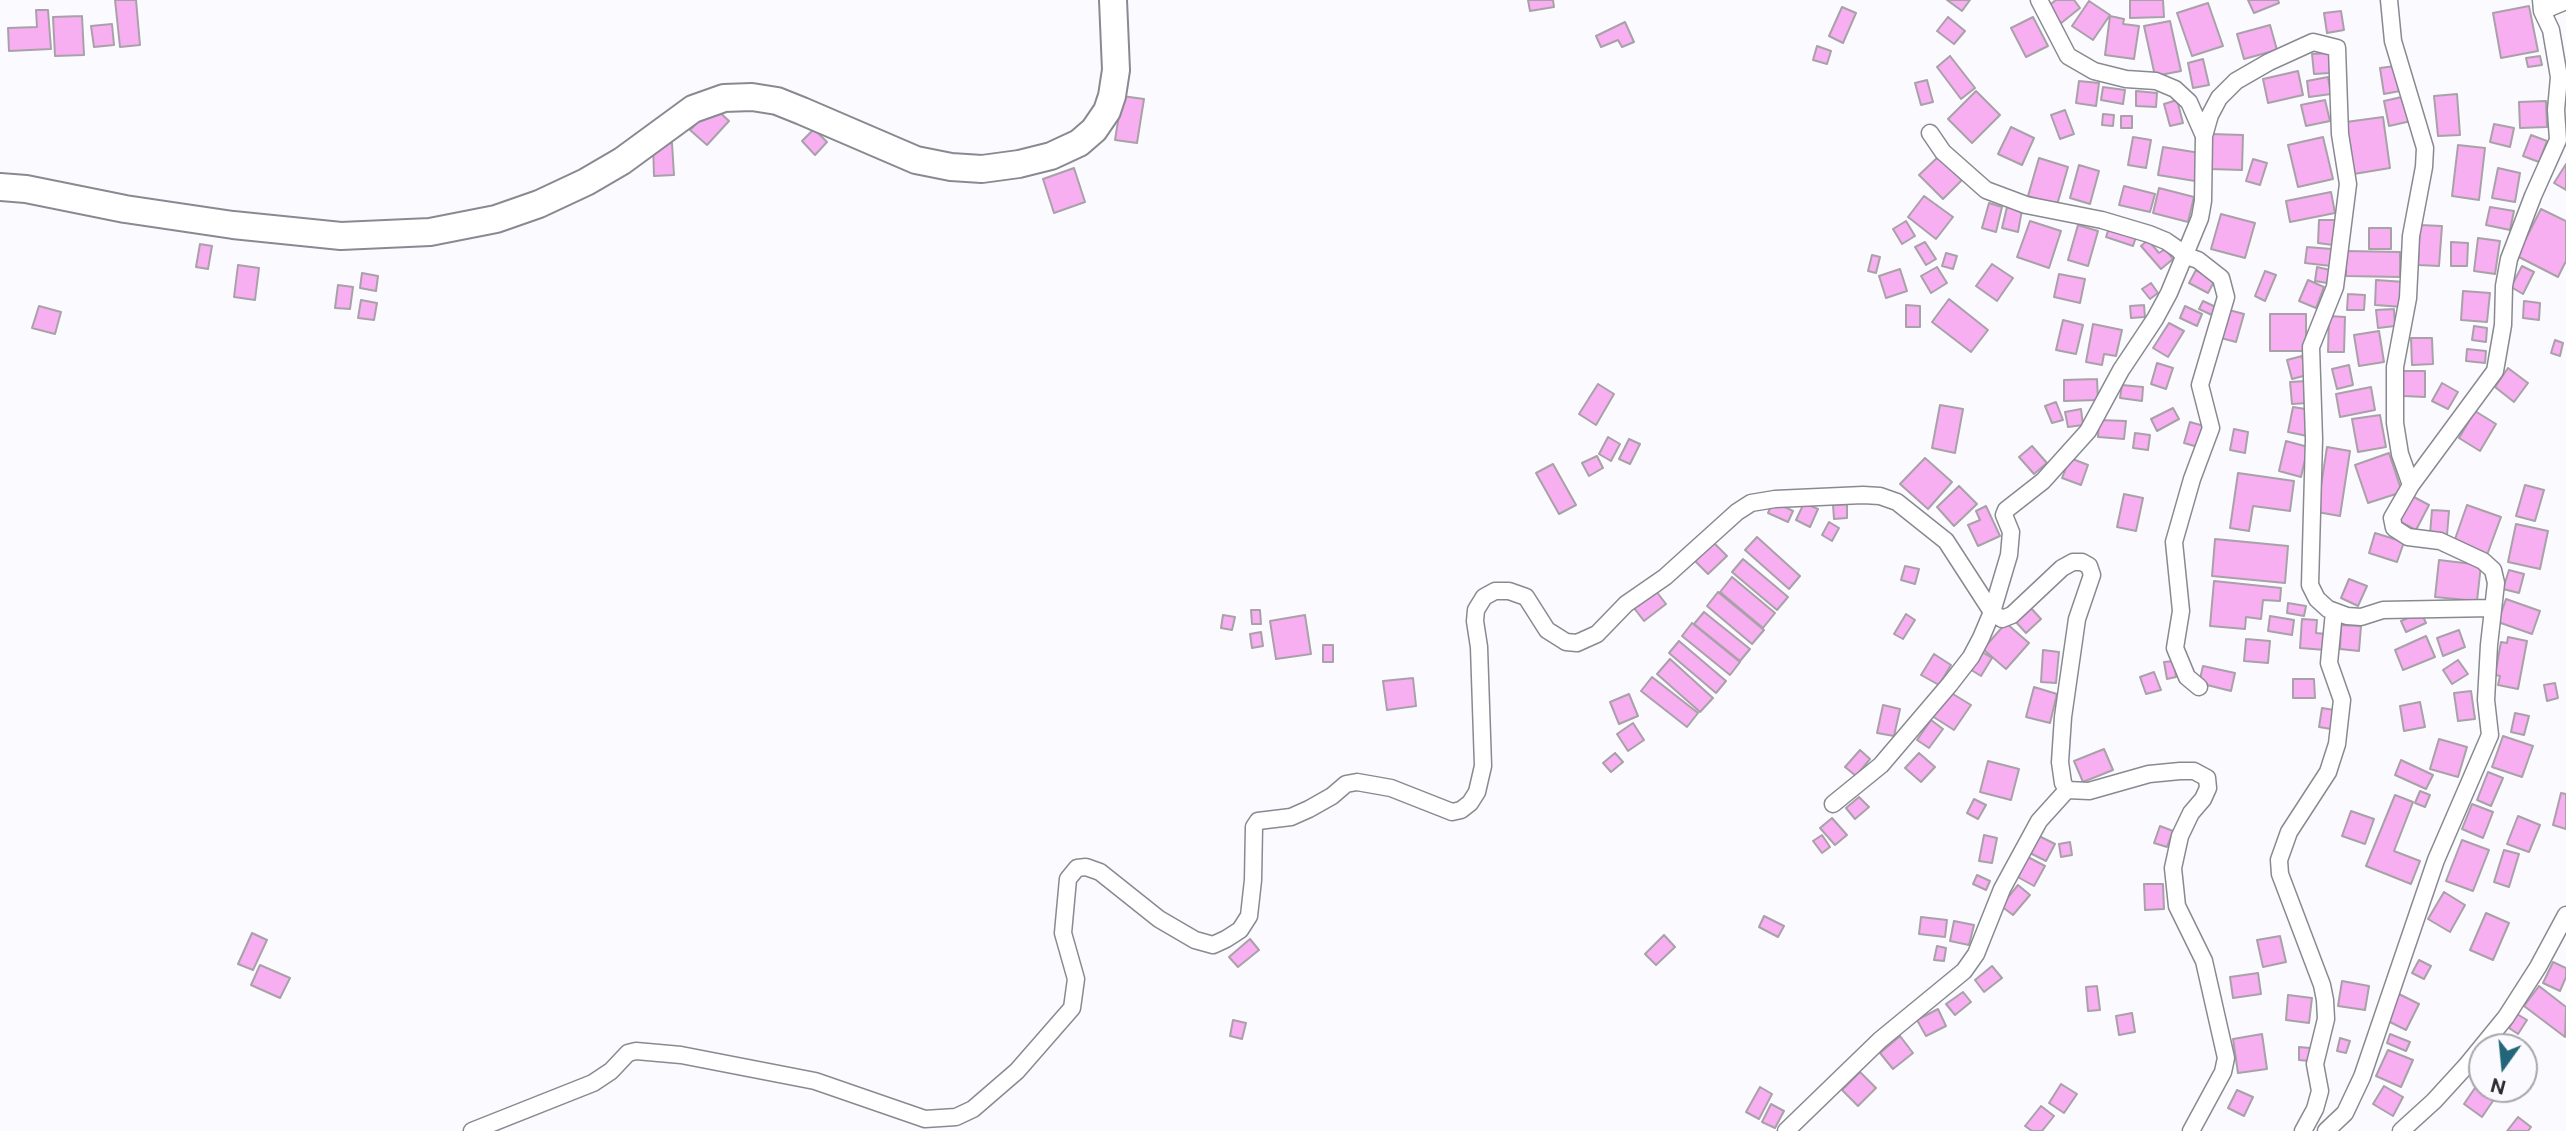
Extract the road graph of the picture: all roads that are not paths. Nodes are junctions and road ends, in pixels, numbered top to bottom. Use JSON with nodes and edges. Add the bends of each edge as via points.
{"nodes":[{"id":1,"x":1113,"y":0,"type":"edge"},
{"id":2,"x":2039,"y":0,"type":"edge"},
{"id":3,"x":2389,"y":0,"type":"edge"},
{"id":4,"x":2566,"y":1,"type":"edge"},
{"id":5,"x":2542,"y":5,"type":"edge"},
{"id":6,"x":2551,"y":30,"type":"junction"},
{"id":7,"x":2566,"y":43,"type":"edge"},
{"id":8,"x":1930,"y":133,"type":"dead end"},
{"id":9,"x":2204,"y":136,"type":"junction"},
{"id":10,"x":0,"y":187,"type":"edge"},
{"id":11,"x":2183,"y":255,"type":"junction"},
{"id":12,"x":2410,"y":485,"type":"junction"},
{"id":13,"x":2492,"y":608,"type":"junction"},
{"id":14,"x":1992,"y":612,"type":"junction"},
{"id":15,"x":2334,"y":612,"type":"junction"},
{"id":16,"x":2199,"y":687,"type":"dead end"},
{"id":17,"x":2067,"y":790,"type":"junction"},
{"id":18,"x":1833,"y":804,"type":"dead end"},
{"id":19,"x":2566,"y":915,"type":"edge"},
{"id":20,"x":472,"y":1131,"type":"edge"},
{"id":21,"x":1786,"y":1131,"type":"edge"},
{"id":22,"x":2191,"y":1131,"type":"edge"},
{"id":23,"x":2303,"y":1131,"type":"edge"},
{"id":24,"x":2326,"y":1131,"type":"edge"},
{"id":25,"x":2401,"y":1131,"type":"edge"}],
"edges":[{"from":1,"to":10,"type":"highway","via":[[1116,70],[1107,111],[1079,143],[1019,164],[982,169],[916,160],[778,101],[752,97],[724,98],[693,109],[622,161],[539,204],[496,219],[430,232],[341,236],[233,225]]},
{"from":2,"to":9,"type":"street","via":[[2068,56],[2094,71],[2156,81],[2175,89],[2189,102]]},
{"from":3,"to":12,"type":"street","via":[[2393,41],[2424,148],[2411,236],[2408,298],[2395,367],[2395,423]]},
{"from":4,"to":5,"type":"street"},
{"from":5,"to":6,"type":"street"},
{"from":6,"to":7,"type":"street"},
{"from":6,"to":12,"type":"street","via":[[2559,77],[2558,140],[2510,259],[2496,371]]},
{"from":8,"to":11,"type":"street","via":[[1943,152],[1986,190],[2026,205],[2138,230],[2166,241]]},
{"from":9,"to":11,"type":"street","via":[[2203,201]]},
{"from":9,"to":15,"type":"street","via":[[2219,98],[2236,81],[2313,42],[2337,48],[2340,134],[2348,184],[2335,287],[2311,347],[2310,585],[2317,599]]},
{"from":11,"to":14,"type":"street","via":[[2169,293],[2088,431],[2043,481],[2006,510],[2010,544]]},
{"from":11,"to":16,"type":"street","via":[[2216,273],[2226,296],[2200,385],[2211,428],[2174,542],[2181,611],[2175,648],[2187,677]]},
{"from":12,"to":13,"type":"street","via":[[2392,518],[2395,528],[2408,537],[2440,541],[2483,561],[2493,570],[2496,583]]},
{"from":13,"to":15,"type":"street","via":[[2383,610],[2361,617]]},
{"from":13,"to":24,"type":"street","via":[[2486,700],[2490,735],[2436,860],[2362,1077],[2344,1113]]},
{"from":14,"to":17,"type":"street","via":[[2006,619],[2062,568],[2073,562],[2089,566],[2092,575],[2077,619],[2063,717],[2060,762]]},
{"from":14,"to":18,"type":"street","via":[[1971,657],[1950,684],[1881,765]]},
{"from":14,"to":20,"type":"street","via":[[1946,541],[1897,502],[1863,495],[1751,503],[1665,577],[1626,604],[1589,640],[1566,642],[1547,630],[1527,597],[1509,590],[1484,597],[1475,621],[1483,766],[1470,803],[1452,812],[1391,788],[1357,782],[1346,784],[1310,810],[1258,821],[1249,916],[1240,930],[1226,939],[1213,945],[1195,940],[1159,919],[1100,872],[1077,867],[1068,879],[1063,933],[1076,979],[1072,1007],[1017,1071],[973,1109],[956,1117],[925,1119],[815,1082],[681,1055],[636,1051],[593,1083]]},
{"from":15,"to":23,"type":"street","via":[[2329,663],[2342,700],[2336,752],[2289,832],[2279,860],[2325,1000],[2326,1019],[2315,1065],[2320,1091]]},
{"from":17,"to":21,"type":"street","via":[[2039,821],[2001,889],[1976,954],[1964,971],[1880,1040]]},
{"from":17,"to":22,"type":"street","via":[[2089,790],[2148,774],[2180,771],[2194,771],[2207,778],[2203,799],[2180,836],[2173,868],[2177,906],[2204,961],[2226,1058]]},
{"from":19,"to":25,"type":"street","via":[[2506,1017],[2434,1101]]}]}
